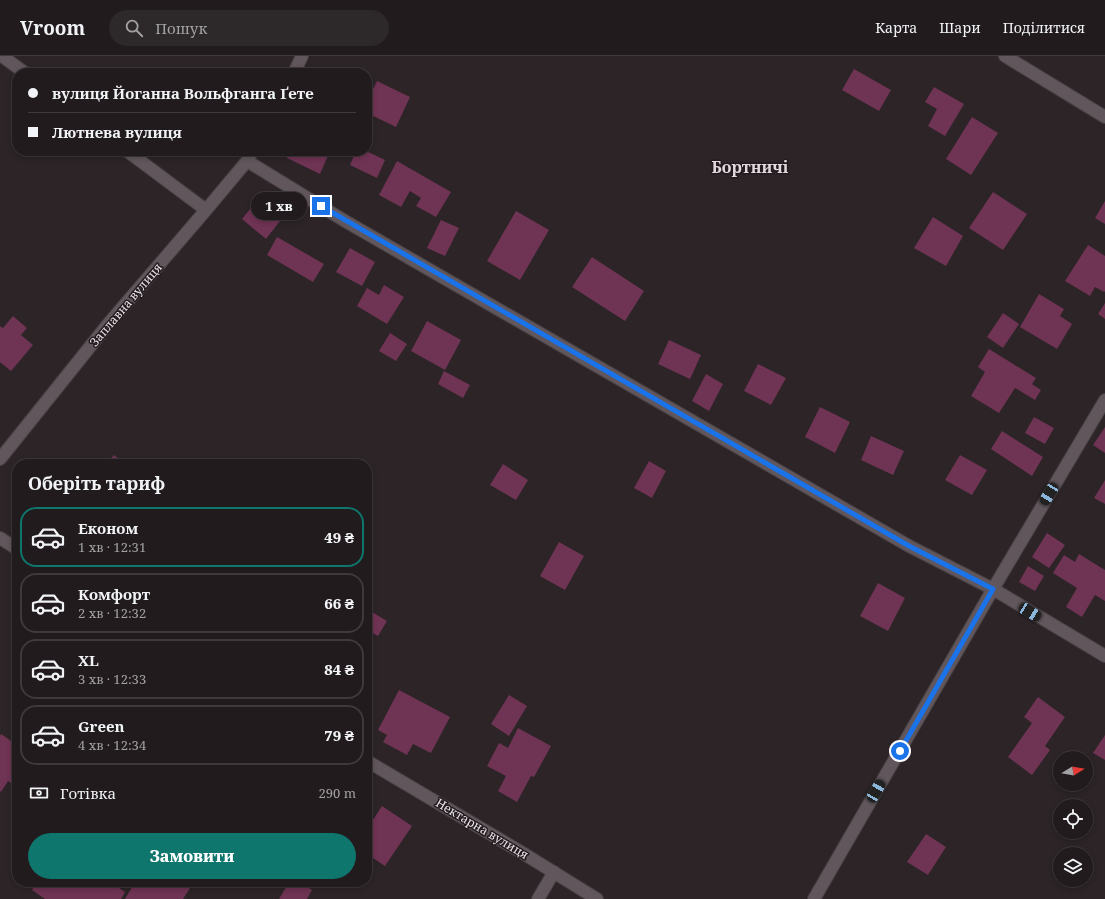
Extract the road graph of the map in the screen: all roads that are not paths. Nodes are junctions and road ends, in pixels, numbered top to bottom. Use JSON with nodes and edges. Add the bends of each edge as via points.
{"nodes":[{"id":1,"x":2,"y":56,"type":"edge"},
{"id":2,"x":302,"y":56,"type":"edge"},
{"id":3,"x":1005,"y":56,"type":"edge"},
{"id":4,"x":18,"y":68,"type":"edge"},
{"id":5,"x":296,"y":68,"type":"edge"},
{"id":6,"x":1105,"y":116,"type":"edge"},
{"id":7,"x":134,"y":156,"type":"edge"},
{"id":8,"x":249,"y":156,"type":"edge"},
{"id":9,"x":206,"y":210,"type":"junction"},
{"id":10,"x":1105,"y":400,"type":"edge"},
{"id":11,"x":0,"y":459,"type":"edge"},
{"id":12,"x":0,"y":538,"type":"edge"},
{"id":13,"x":12,"y":546,"type":"edge"},
{"id":14,"x":993,"y":589,"type":"junction"},
{"id":15,"x":1105,"y":656,"type":"edge"},
{"id":16,"x":372,"y":763,"type":"edge"},
{"id":17,"x":554,"y":872,"type":"junction"},
{"id":18,"x":538,"y":899,"type":"edge"},
{"id":19,"x":597,"y":899,"type":"edge"},
{"id":20,"x":814,"y":899,"type":"edge"}],
"edges":[{"from":1,"to":4,"type":"street"},
{"from":2,"to":5,"type":"street"},
{"from":3,"to":6,"type":"street"},
{"from":7,"to":9,"type":"street"},
{"from":8,"to":9,"type":"street","name":"Заплавна вулиця"},
{"from":8,"to":14,"type":"street","via":[[345,221],[909,546]]},
{"from":9,"to":11,"type":"street","name":"Заплавна вулиця","via":[[109,323]]},
{"from":10,"to":14,"type":"street"},
{"from":12,"to":13,"type":"street"},
{"from":14,"to":15,"type":"street"},
{"from":14,"to":20,"type":"street"},
{"from":16,"to":17,"type":"street","name":"Нектарна вулиця"},
{"from":17,"to":18,"type":"street"},
{"from":17,"to":19,"type":"street","name":"Нектарна вулиця"}]}
